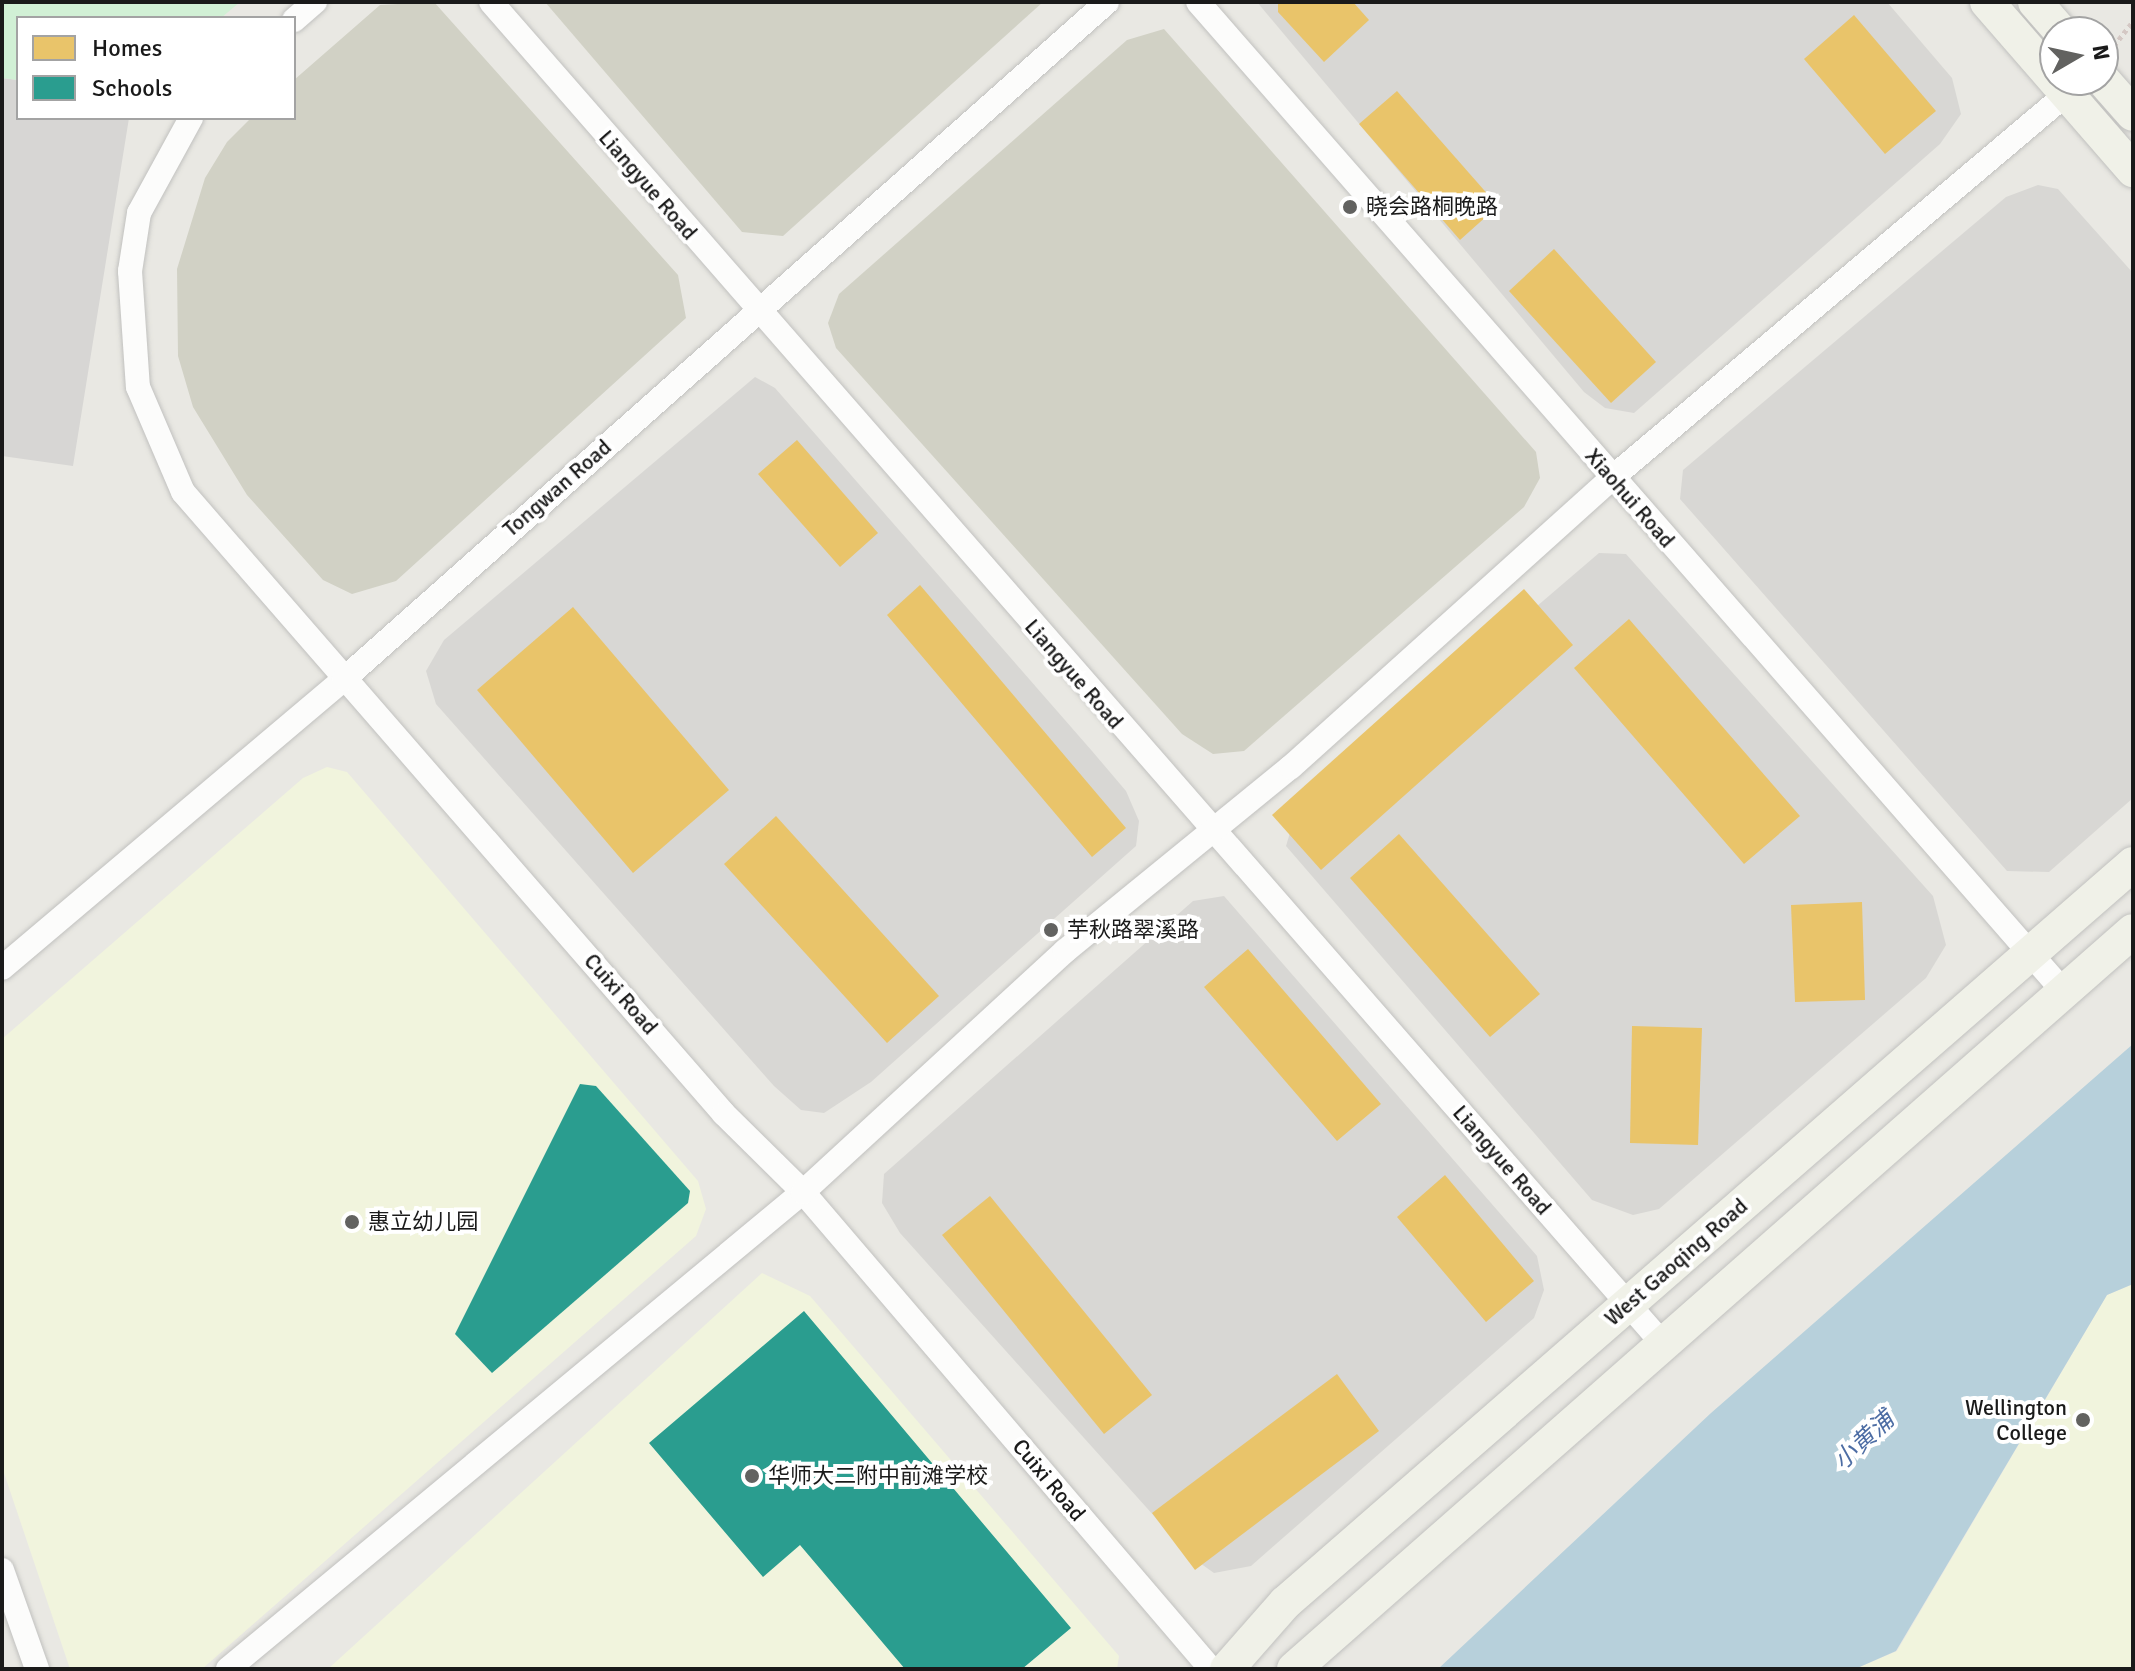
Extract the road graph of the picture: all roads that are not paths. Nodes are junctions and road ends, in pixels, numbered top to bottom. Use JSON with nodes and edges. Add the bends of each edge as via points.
{"nodes":[{"id":1,"x":315,"y":2,"type":"edge"},
{"id":2,"x":491,"y":2,"type":"edge"},
{"id":3,"x":1107,"y":2,"type":"edge"},
{"id":4,"x":1198,"y":2,"type":"edge"},
{"id":5,"x":1987,"y":2,"type":"edge"},
{"id":6,"x":296,"y":18,"type":"edge"},
{"id":7,"x":2039,"y":52,"type":"edge"},
{"id":8,"x":2064,"y":96,"type":"edge"},
{"id":9,"x":2081,"y":96,"type":"edge"},
{"id":10,"x":2117,"y":96,"type":"edge"},
{"id":11,"x":2133,"y":114,"type":"edge"},
{"id":12,"x":190,"y":120,"type":"edge"},
{"id":13,"x":2133,"y":170,"type":"edge"},
{"id":14,"x":758,"y":312,"type":"junction"},
{"id":15,"x":1613,"y":477,"type":"junction"},
{"id":16,"x":344,"y":679,"type":"junction"},
{"id":17,"x":1211,"y":829,"type":"junction"},
{"id":18,"x":2133,"y":864,"type":"edge"},
{"id":19,"x":2133,"y":931,"type":"edge"},
{"id":20,"x":2030,"y":954,"type":"junction"},
{"id":21,"x":2,"y":968,"type":"edge"},
{"id":22,"x":2064,"y":992,"type":"junction"},
{"id":23,"x":803,"y":1192,"type":"junction"},
{"id":24,"x":1628,"y":1304,"type":"junction"},
{"id":25,"x":1661,"y":1342,"type":"junction"},
{"id":26,"x":2,"y":1570,"type":"edge"},
{"id":27,"x":37,"y":1669,"type":"edge"},
{"id":28,"x":228,"y":1669,"type":"edge"},
{"id":29,"x":1211,"y":1669,"type":"edge"},
{"id":30,"x":1227,"y":1669,"type":"edge"},
{"id":31,"x":1294,"y":1669,"type":"edge"}],
"edges":[{"from":1,"to":6,"type":"street"},
{"from":2,"to":14,"type":"street","name":"Liangyue Road"},
{"from":3,"to":14,"type":"street","name":"Tongwan Road"},
{"from":4,"to":15,"type":"street","name":"Xiaohui Road"},
{"from":5,"to":7,"type":"street"},
{"from":8,"to":15,"type":"street"},
{"from":9,"to":13,"type":"street"},
{"from":10,"to":11,"type":"street"},
{"from":12,"to":16,"type":"street","name":"Cuixi Road","via":[[139,213],[130,271],[138,387],[160,449],[183,492]]},
{"from":14,"to":16,"type":"street","name":"Tongwan Road"},
{"from":14,"to":17,"type":"street","name":"Liangyue Road"},
{"from":15,"to":17,"type":"street","via":[[1291,767]]},
{"from":15,"to":20,"type":"street","name":"Xiaohui Road"},
{"from":16,"to":21,"type":"street","name":"Tongwan Road"},
{"from":16,"to":23,"type":"street","name":"Cuixi Road","via":[[724,1114]]},
{"from":17,"to":23,"type":"street","via":[[1065,951]]},
{"from":17,"to":24,"type":"street","name":"Liangyue Road"},
{"from":18,"to":20,"type":"street","name":"West Gaoqing Road"},
{"from":19,"to":22,"type":"street"},
{"from":20,"to":22,"type":"street","name":"Xiaohui Road"},
{"from":20,"to":24,"type":"street","name":"West Gaoqing Road"},
{"from":22,"to":25,"type":"street"},
{"from":23,"to":28,"type":"street"},
{"from":23,"to":29,"type":"street","name":"Cuixi Road"},
{"from":24,"to":25,"type":"street","name":"Liangyue Road"},
{"from":24,"to":30,"type":"street","name":"West Gaoqing Road","via":[[1285,1603]]},
{"from":25,"to":31,"type":"street"},
{"from":26,"to":27,"type":"street"}]}
